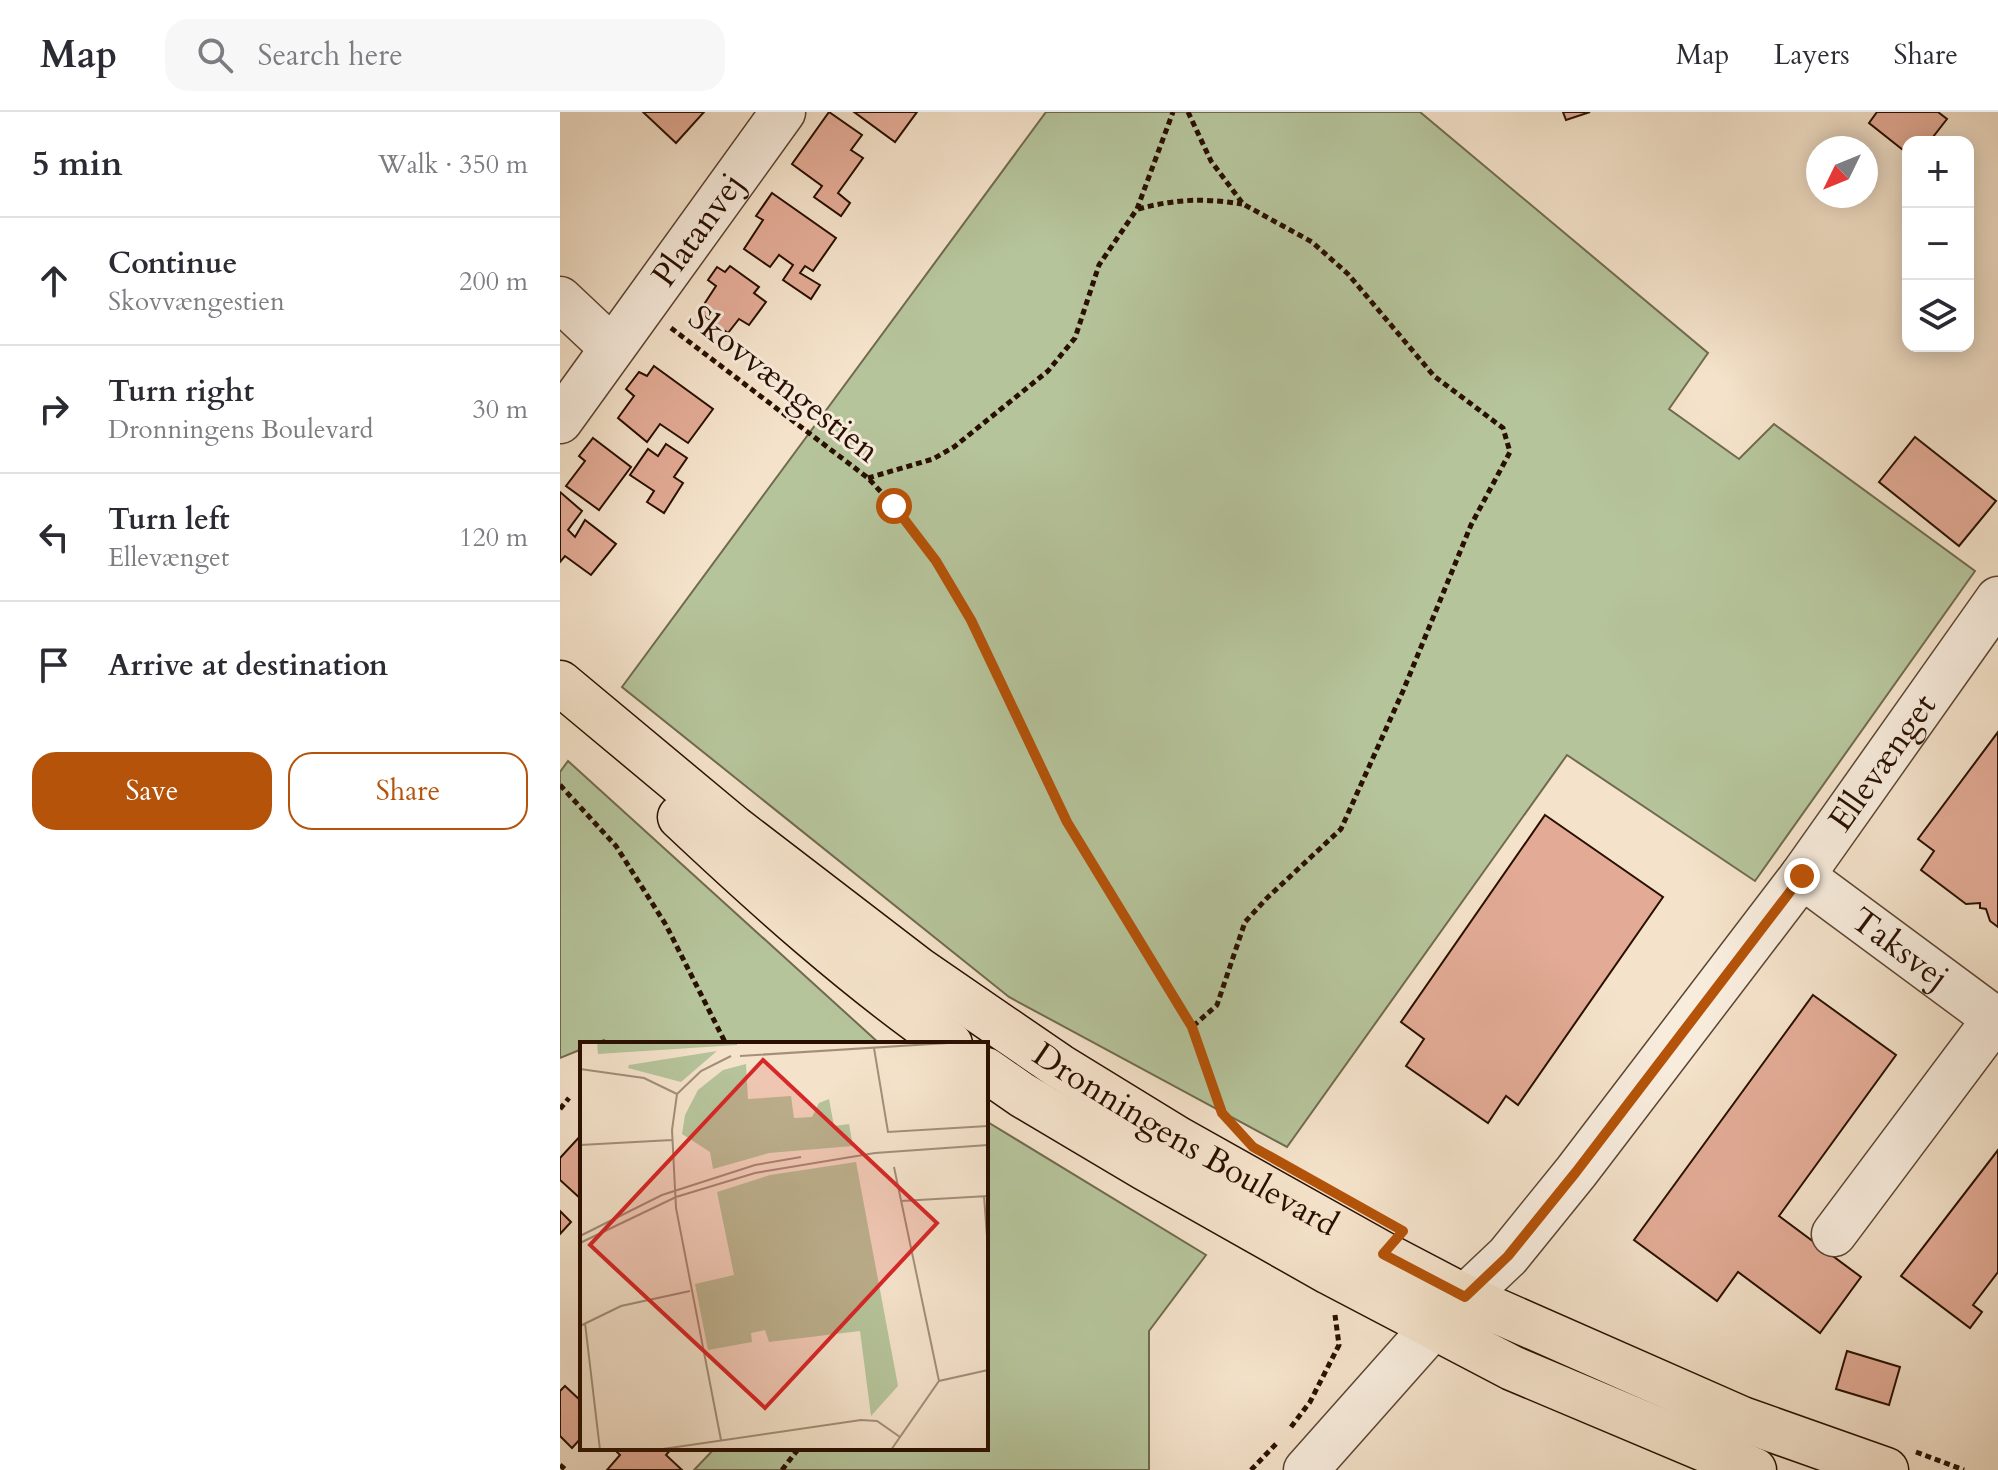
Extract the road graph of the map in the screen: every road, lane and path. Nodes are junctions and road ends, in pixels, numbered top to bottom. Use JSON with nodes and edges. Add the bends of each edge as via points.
{"nodes":[{"id":1,"x":783,"y":112,"type":"edge"},
{"id":2,"x":1173,"y":112,"type":"edge"},
{"id":3,"x":1188,"y":112,"type":"edge"},
{"id":4,"x":1243,"y":204,"type":"junction"},
{"id":5,"x":1137,"y":209,"type":"junction"},
{"id":6,"x":560,"y":299,"type":"edge"},
{"id":7,"x":642,"y":305,"type":"junction"},
{"id":8,"x":612,"y":348,"type":"junction"},
{"id":9,"x":560,"y":421,"type":"edge"},
{"id":10,"x":868,"y":478,"type":"junction"},
{"id":11,"x":1998,"y":599,"type":"edge"},
{"id":12,"x":560,"y":683,"type":"edge"},
{"id":13,"x":560,"y":702,"type":"edge"},
{"id":14,"x":560,"y":785,"type":"edge"},
{"id":15,"x":1802,"y":876,"type":"junction"},
{"id":16,"x":1997,"y":1020,"type":"edge"},
{"id":17,"x":1192,"y":1027,"type":"junction"},
{"id":18,"x":725,"y":1042,"type":"edge"},
{"id":19,"x":947,"y":1042,"type":"edge"},
{"id":20,"x":988,"y":1071,"type":"edge"},
{"id":21,"x":569,"y":1098,"type":"dead end"},
{"id":22,"x":560,"y":1109,"type":"edge"},
{"id":23,"x":1243,"y":1136,"type":"dead end"},
{"id":24,"x":1834,"y":1234,"type":"dead end"},
{"id":25,"x":1356,"y":1286,"type":"junction"},
{"id":26,"x":1465,"y":1297,"type":"junction"},
{"id":27,"x":1433,"y":1327,"type":"junction"},
{"id":28,"x":797,"y":1450,"type":"edge"},
{"id":29,"x":560,"y":1465,"type":"edge"},
{"id":30,"x":566,"y":1470,"type":"edge"},
{"id":31,"x":782,"y":1470,"type":"edge"},
{"id":32,"x":1251,"y":1470,"type":"edge"},
{"id":33,"x":1306,"y":1470,"type":"edge"},
{"id":34,"x":1754,"y":1470,"type":"edge"},
{"id":35,"x":1886,"y":1470,"type":"edge"}],
"edges":[{"from":1,"to":7,"type":"street","name":"Platanvej"},
{"from":2,"to":5,"type":"path"},
{"from":3,"to":4,"type":"path","via":[[1211,161]]},
{"from":4,"to":5,"type":"path","via":[[1183,199]]},
{"from":4,"to":17,"type":"path","via":[[1312,242],[1348,274],[1434,376],[1503,428],[1510,452],[1471,525],[1341,829],[1245,922],[1217,1005]]},
{"from":5,"to":10,"type":"path","via":[[1099,265],[1075,338],[1048,371],[954,447],[933,459]]},
{"from":6,"to":8,"type":"street"},
{"from":7,"to":8,"type":"street","name":"Platanvej"},
{"from":7,"to":10,"type":"path","name":"Skovvængestien"},
{"from":8,"to":9,"type":"street","name":"Platanvej"},
{"from":10,"to":17,"type":"path","name":"Skovvængestien","via":[[943,573],[971,620],[1067,822]]},
{"from":11,"to":15,"type":"street","name":"Ellevænget"},
{"from":12,"to":26,"type":"main road","name":"Dronningens Boulevard","via":[[734,828],[919,970],[1059,1066],[1178,1139]]},
{"from":13,"to":19,"type":"main road","via":[[731,866],[896,1006]]},
{"from":14,"to":18,"type":"path","via":[[633,872]]},
{"from":15,"to":16,"type":"street","name":"Taksvej"},
{"from":15,"to":26,"type":"street","name":"Ellevænget","via":[[1576,1172],[1508,1256]]},
{"from":16,"to":24,"type":"street"},
{"from":17,"to":23,"type":"path","name":"Skovvængestien","via":[[1222,1113]]},
{"from":20,"to":25,"type":"main road","name":"Dronningens Boulevard","via":[[1145,1168]]},
{"from":21,"to":22,"type":"path"},
{"from":25,"to":27,"type":"main road","name":"Dronningens Boulevard"},
{"from":25,"to":32,"type":"path","via":[[1334,1312],[1339,1345],[1327,1373],[1301,1414]]},
{"from":26,"to":27,"type":"street","name":"Ellevænget"},
{"from":26,"to":35,"type":"main road","name":"Dronningens Boulevard","via":[[1742,1419]]},
{"from":27,"to":33,"type":"street","name":"Ellevænget"},
{"from":27,"to":34,"type":"main road","name":"Dronningens Boulevard","via":[[1512,1368]]},
{"from":28,"to":31,"type":"path"},
{"from":29,"to":30,"type":"path"}]}
